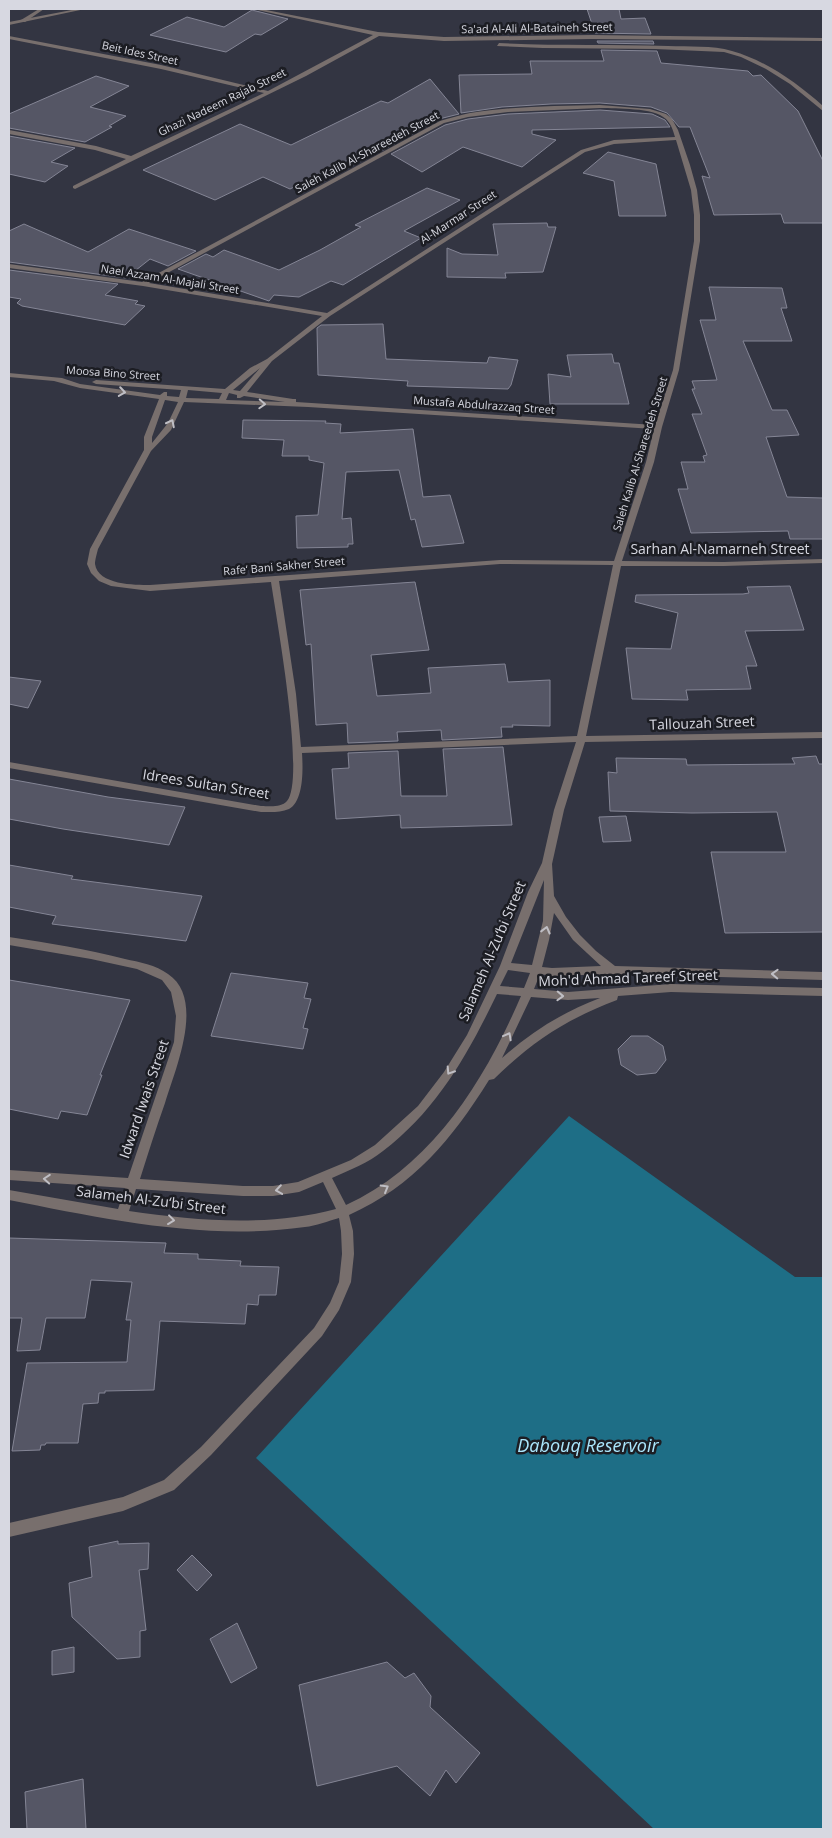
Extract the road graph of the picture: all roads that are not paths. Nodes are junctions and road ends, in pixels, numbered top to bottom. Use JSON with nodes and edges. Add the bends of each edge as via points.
{"nodes":[{"id":1,"x":42,"y":9,"type":"edge"},
{"id":2,"x":83,"y":9,"type":"edge"},
{"id":3,"x":255,"y":9,"type":"edge"},
{"id":4,"x":23,"y":21,"type":"junction"},
{"id":5,"x":9,"y":24,"type":"edge"},
{"id":6,"x":378,"y":34,"type":"junction"},
{"id":7,"x":9,"y":38,"type":"edge"},
{"id":8,"x":444,"y":40,"type":"junction"},
{"id":9,"x":823,"y":40,"type":"edge"},
{"id":10,"x":266,"y":92,"type":"junction"},
{"id":11,"x":823,"y":109,"type":"edge"},
{"id":12,"x":9,"y":132,"type":"edge"},
{"id":13,"x":678,"y":138,"type":"junction"},
{"id":14,"x":130,"y":158,"type":"junction"},
{"id":15,"x":75,"y":187,"type":"dead end"},
{"id":16,"x":9,"y":266,"type":"edge"},
{"id":17,"x":143,"y":284,"type":"junction"},
{"id":18,"x":328,"y":315,"type":"junction"},
{"id":19,"x":270,"y":360,"type":"junction"},
{"id":20,"x":9,"y":376,"type":"edge"},
{"id":21,"x":57,"y":380,"type":"junction"},
{"id":22,"x":167,"y":388,"type":"junction"},
{"id":23,"x":185,"y":389,"type":"junction"},
{"id":24,"x":226,"y":391,"type":"junction"},
{"id":25,"x":243,"y":393,"type":"junction"},
{"id":26,"x":161,"y":398,"type":"junction"},
{"id":27,"x":182,"y":400,"type":"junction"},
{"id":28,"x":221,"y":402,"type":"junction"},
{"id":29,"x":234,"y":403,"type":"junction"},
{"id":30,"x":308,"y":405,"type":"junction"},
{"id":31,"x":658,"y":427,"type":"junction"},
{"id":32,"x":148,"y":450,"type":"junction"},
{"id":33,"x":823,"y":561,"type":"edge"},
{"id":34,"x":618,"y":562,"type":"junction"},
{"id":35,"x":274,"y":578,"type":"junction"},
{"id":36,"x":823,"y":735,"type":"edge"},
{"id":37,"x":581,"y":740,"type":"junction"},
{"id":38,"x":297,"y":750,"type":"junction"},
{"id":39,"x":9,"y":765,"type":"edge"},
{"id":40,"x":547,"y":863,"type":"junction"},
{"id":41,"x":550,"y":897,"type":"junction"},
{"id":42,"x":9,"y":941,"type":"edge"},
{"id":43,"x":505,"y":966,"type":"junction"},
{"id":44,"x":613,"y":970,"type":"junction"},
{"id":45,"x":536,"y":971,"type":"junction"},
{"id":46,"x":823,"y":976,"type":"edge"},
{"id":47,"x":494,"y":990,"type":"junction"},
{"id":48,"x":823,"y":992,"type":"edge"},
{"id":49,"x":623,"y":993,"type":"junction"},
{"id":50,"x":528,"y":994,"type":"junction"},
{"id":51,"x":478,"y":1087,"type":"junction"},
{"id":52,"x":9,"y":1176,"type":"edge"},
{"id":53,"x":326,"y":1177,"type":"junction"},
{"id":54,"x":131,"y":1184,"type":"junction"},
{"id":55,"x":9,"y":1195,"type":"edge"},
{"id":56,"x":343,"y":1212,"type":"junction"},
{"id":57,"x":122,"y":1215,"type":"junction"},
{"id":58,"x":9,"y":1530,"type":"edge"}],
"edges":[{"from":1,"to":4,"type":"street"},
{"from":2,"to":4,"type":"street"},
{"from":3,"to":6,"type":"street","name":"Sa'ad Al-Ali Al-Bataineh Street"},
{"from":4,"to":5,"type":"street"},
{"from":4,"to":7,"type":"street"},
{"from":6,"to":8,"type":"street","name":"Sa'ad Al-Ali Al-Bataineh Street"},
{"from":6,"to":10,"type":"street","name":"Ghazi Nadeem Rajab Street"},
{"from":7,"to":10,"type":"street","name":"Beit Ides Street"},
{"from":8,"to":9,"type":"street","name":"Sa'ad Al-Ali Al-Bataineh Street","via":[[601,37]]},
{"from":8,"to":11,"type":"street","via":[[502,46],[716,49],[756,62],[808,95]]},
{"from":10,"to":14,"type":"street","name":"Ghazi Nadeem Rajab Street"},
{"from":12,"to":14,"type":"street","via":[[89,146]]},
{"from":13,"to":17,"type":"street","name":"Saleh Kalib Al-Shareedeh Street","via":[[665,115],[637,108],[504,111],[442,122]]},
{"from":13,"to":18,"type":"street","name":"Al-Marmar Street","via":[[614,142],[583,152]]},
{"from":13,"to":31,"type":"street","name":"Saleh Kalib Al-Shareedeh Street","via":[[694,183],[698,234],[676,370]]},
{"from":14,"to":15,"type":"street","name":"Ghazi Nadeem Rajab Street"},
{"from":16,"to":17,"type":"street","name":"Nael Azzam Al-Majali Street"},
{"from":17,"to":18,"type":"street","name":"Nael Azzam Al-Majali Street"},
{"from":18,"to":19,"type":"street","name":"Al-Marmar Street"},
{"from":19,"to":24,"type":"street","name":"Al-Marmar Street","via":[[252,369]]},
{"from":19,"to":25,"type":"street","name":"Al-Marmar Street"},
{"from":20,"to":21,"type":"street","name":"Moosa Bino Street"},
{"from":21,"to":22,"type":"street","name":"Moosa Bino Street"},
{"from":21,"to":26,"type":"street","name":"Moosa Bino Street","one_way":true},
{"from":22,"to":23,"type":"street","name":"Mustafa Abdulrazzaq Street"},
{"from":22,"to":26,"type":"street","name":"Rafe‘ Bani Sakher Street"},
{"from":23,"to":24,"type":"street","name":"Mustafa Abdulrazzaq Street"},
{"from":23,"to":27,"type":"street","name":"Rafe‘ Bani Sakher Street"},
{"from":24,"to":25,"type":"street","name":"Mustafa Abdulrazzaq Street"},
{"from":24,"to":28,"type":"street","name":"Al-Marmar Street"},
{"from":25,"to":29,"type":"street","name":"Al-Marmar Street"},
{"from":25,"to":30,"type":"street","name":"Mustafa Abdulrazzaq Street"},
{"from":26,"to":27,"type":"street","name":"Mustafa Abdulrazzaq Street"},
{"from":26,"to":32,"type":"street","name":"Rafe‘ Bani Sakher Street","via":[[148,437]]},
{"from":27,"to":28,"type":"street","name":"Mustafa Abdulrazzaq Street"},
{"from":32,"to":27,"type":"street","name":"Rafe‘ Bani Sakher Street","one_way":true,"via":[[171,426]]},
{"from":28,"to":29,"type":"street","name":"Mustafa Abdulrazzaq Street"},
{"from":29,"to":30,"type":"street","name":"Mustafa Abdulrazzaq Street","one_way":true},
{"from":30,"to":31,"type":"street","name":"Mustafa Abdulrazzaq Street"},
{"from":31,"to":34,"type":"street","name":"Saleh Kalib Al-Shareedeh Street"},
{"from":32,"to":35,"type":"street","name":"Rafe‘ Bani Sakher Street","via":[[94,549],[91,564],[95,573],[111,584],[136,588]]},
{"from":33,"to":34,"type":"street","name":"Sarhan Al-Namarneh Street","via":[[724,564]]},
{"from":34,"to":35,"type":"street","name":"Rafe‘ Bani Sakher Street","via":[[500,562]]},
{"from":34,"to":37,"type":"street","name":"Salameh Al-Zu‘bi Street"},
{"from":35,"to":38,"type":"street","name":"Idrees Sultan Street","via":[[285,640]]},
{"from":36,"to":37,"type":"street","name":"Tallouzah Street"},
{"from":37,"to":38,"type":"street","name":"Tallouzah Street"},
{"from":37,"to":40,"type":"street","name":"Salameh Al-Zu‘bi Street","via":[[559,810]]},
{"from":38,"to":39,"type":"street","name":"Idrees Sultan Street","via":[[296,792],[285,807],[276,809],[241,806]]},
{"from":40,"to":41,"type":"street","name":"Salameh Al-Zu‘bi Street"},
{"from":40,"to":43,"type":"street","name":"Salameh Al-Zu‘bi Street"},
{"from":41,"to":44,"type":"street","via":[[577,940]]},
{"from":45,"to":41,"type":"street","name":"Salameh Al-Zu‘bi Street","one_way":true},
{"from":42,"to":54,"type":"street","name":"Idward Iwais Street","via":[[134,965],[166,978],[178,994],[183,1016],[179,1042]]},
{"from":43,"to":45,"type":"street","name":"Moh'd Ahmad Tareef Street"},
{"from":43,"to":47,"type":"street","name":"Salameh Al-Zu‘bi Street"},
{"from":44,"to":45,"type":"street","name":"Moh'd Ahmad Tareef Street"},
{"from":46,"to":44,"type":"street","name":"Moh'd Ahmad Tareef Street","one_way":true},
{"from":45,"to":50,"type":"street","name":"Salameh Al-Zu‘bi Street"},
{"from":47,"to":50,"type":"street","name":"Moh'd Ahmad Tareef Street"},
{"from":47,"to":53,"type":"street","name":"Salameh Al-Zu‘bi Street","one_way":true,"via":[[472,1037],[422,1109],[379,1148]]},
{"from":48,"to":49,"type":"street","name":"Moh'd Ahmad Tareef Street","via":[[671,988]]},
{"from":50,"to":49,"type":"street","name":"Moh'd Ahmad Tareef Street","one_way":true},
{"from":49,"to":51,"type":"street","via":[[549,1025],[529,1039]]},
{"from":51,"to":50,"type":"street","name":"Salameh Al-Zu‘bi Street","one_way":true},
{"from":56,"to":51,"type":"street","name":"Salameh Al-Zu‘bi Street","one_way":true,"via":[[410,1172],[454,1122]]},
{"from":54,"to":52,"type":"street","name":"Salameh Al-Zu‘bi Street","one_way":true},
{"from":53,"to":54,"type":"street","name":"Salameh Al-Zu‘bi Street","one_way":true,"via":[[273,1191]]},
{"from":53,"to":56,"type":"street"},
{"from":54,"to":57,"type":"street","name":"Idward Iwais Street"},
{"from":55,"to":57,"type":"street","name":"Salameh Al-Zu‘bi Street"},
{"from":57,"to":56,"type":"street","name":"Salameh Al-Zu‘bi Street","one_way":true,"via":[[260,1226],[292,1224]]},
{"from":56,"to":58,"type":"street","via":[[347,1231],[347,1264],[345,1282],[335,1306],[318,1332],[206,1451],[169,1485],[123,1504]]}]}
